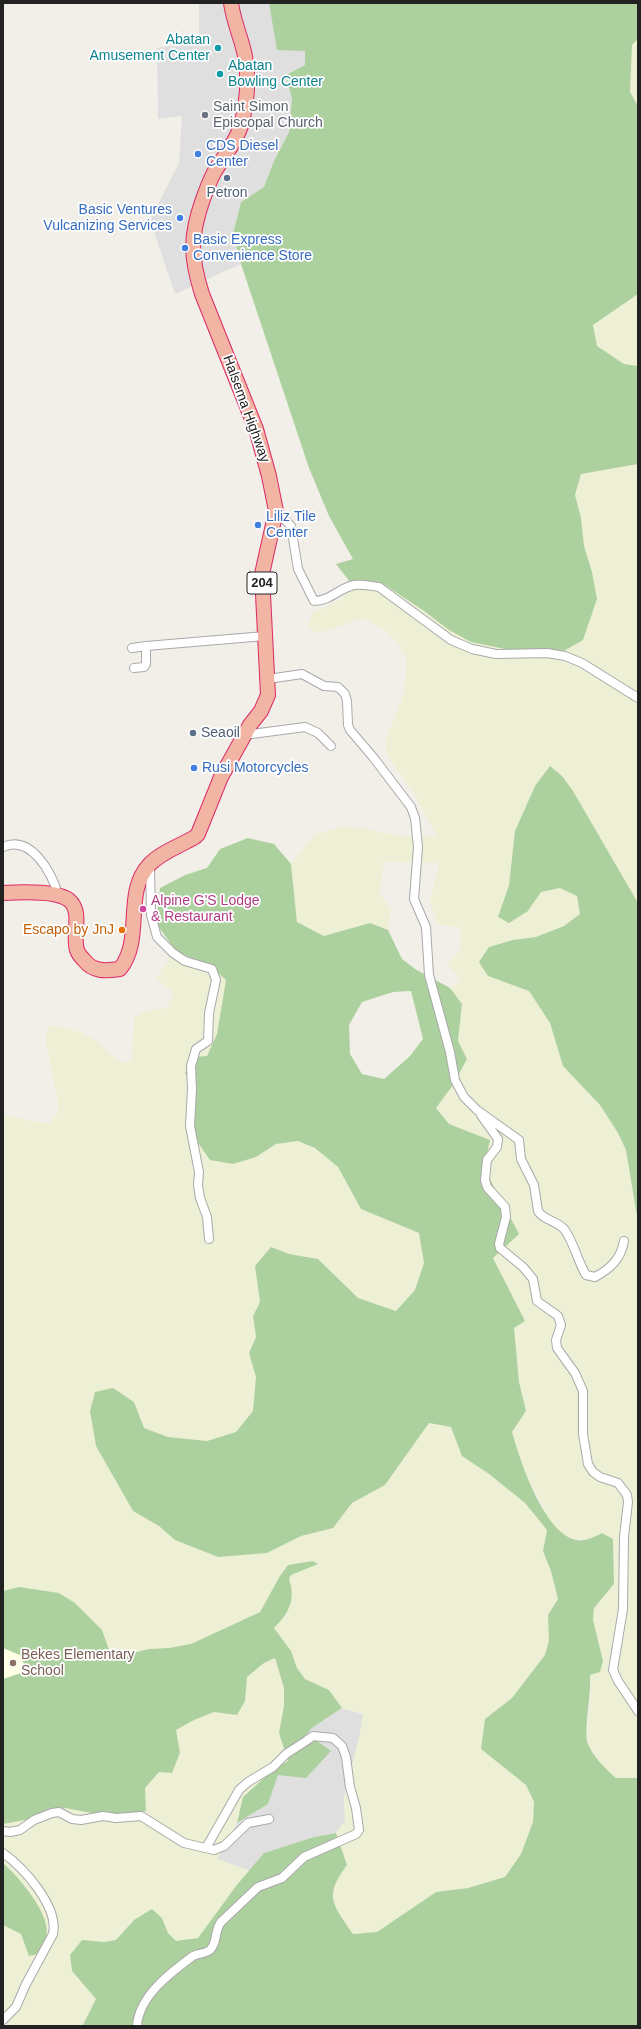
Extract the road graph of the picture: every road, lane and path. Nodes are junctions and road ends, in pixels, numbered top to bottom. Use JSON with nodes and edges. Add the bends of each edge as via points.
{"nodes":[{"id":1,"x":231,"y":3,"type":"edge"},
{"id":2,"x":276,"y":510,"type":"junction"},
{"id":3,"x":265,"y":636,"type":"junction"},
{"id":4,"x":146,"y":646,"type":"junction"},
{"id":5,"x":132,"y":648,"type":"dead end"},
{"id":6,"x":134,"y":668,"type":"dead end"},
{"id":7,"x":268,"y":679,"type":"junction"},
{"id":8,"x":638,"y":698,"type":"edge"},
{"id":9,"x":244,"y":735,"type":"junction"},
{"id":10,"x":331,"y":746,"type":"dead end"},
{"id":11,"x":3,"y":847,"type":"edge"},
{"id":12,"x":150,"y":864,"type":"junction"},
{"id":13,"x":3,"y":893,"type":"edge"},
{"id":14,"x":58,"y":896,"type":"junction"},
{"id":15,"x":477,"y":1110,"type":"junction"},
{"id":16,"x":209,"y":1239,"type":"dead end"},
{"id":17,"x":624,"y":1241,"type":"dead end"},
{"id":18,"x":638,"y":1711,"type":"edge"},
{"id":19,"x":269,"y":1819,"type":"dead end"},
{"id":20,"x":3,"y":1831,"type":"edge"},
{"id":21,"x":206,"y":1848,"type":"junction"},
{"id":22,"x":3,"y":1853,"type":"edge"},
{"id":23,"x":3,"y":2020,"type":"edge"},
{"id":24,"x":137,"y":2026,"type":"edge"}],
"edges":[{"from":1,"to":2,"type":"highway","name":"Halsema Highway","number":"204","via":[[247,65],[247,87],[241,126],[215,171],[198,213],[192,246],[193,260],[202,294],[256,429]]},
{"from":2,"to":3,"type":"highway","name":"Halsema Highway","number":"204","via":[[262,574]]},
{"from":2,"to":8,"type":"street","via":[[291,526],[298,569],[314,601],[325,600],[354,585],[379,587],[450,640],[472,649],[496,654],[547,653],[565,656],[582,663]]},
{"from":3,"to":4,"type":"street"},
{"from":3,"to":7,"type":"highway","name":"Halsema Highway","number":"204"},
{"from":4,"to":5,"type":"street"},
{"from":4,"to":6,"type":"street","via":[[146,664],[144,667]]},
{"from":7,"to":9,"type":"highway","name":"Halsema Highway","number":"204","via":[[268,695]]},
{"from":7,"to":15,"type":"street","via":[[302,674],[324,686],[341,690],[347,701],[350,730],[374,757],[411,807],[415,818],[418,847],[414,899],[426,927],[429,975],[455,1080],[464,1097]]},
{"from":9,"to":10,"type":"street","via":[[305,728],[318,734]]},
{"from":9,"to":12,"type":"highway","name":"Halsema Highway","number":"204","via":[[221,778],[198,834]]},
{"from":11,"to":14,"type":"street","via":[[16,843],[25,846],[53,878]]},
{"from":12,"to":14,"type":"highway","name":"Halsema Highway","number":"204","via":[[138,884],[131,950],[120,969],[104,971],[89,967],[77,951],[75,907],[68,900]]},
{"from":12,"to":16,"type":"street","via":[[151,916],[157,937],[185,961],[212,969],[216,980],[209,1013],[208,1041],[196,1049],[191,1066],[190,1126],[199,1172],[200,1198],[207,1217]]},
{"from":13,"to":14,"type":"highway","name":"Halsema Highway","number":"204"},
{"from":15,"to":17,"type":"street","via":[[519,1140],[521,1159],[534,1185],[538,1211],[564,1229],[586,1275],[595,1277],[603,1273],[620,1257]]},
{"from":15,"to":18,"type":"street","via":[[498,1139],[497,1147],[487,1160],[485,1180],[487,1188],[505,1207],[506,1217],[500,1248],[533,1279],[536,1302],[558,1316],[561,1325],[556,1340],[557,1348],[575,1373],[583,1391],[583,1434],[588,1464],[600,1477],[618,1483],[627,1494],[623,1609],[613,1670]]},
{"from":19,"to":21,"type":"street","via":[[248,1823],[219,1849]]},
{"from":20,"to":21,"type":"street","via":[[20,1830],[34,1820],[59,1812],[80,1820],[103,1816],[141,1816],[184,1843]]},
{"from":21,"to":24,"type":"street","via":[[239,1790],[248,1782],[273,1767],[286,1754],[313,1736],[333,1738],[342,1746],[359,1830],[356,1834],[304,1857],[282,1878],[258,1886],[217,1927],[216,1942],[209,1951],[195,1955],[151,1993],[139,2013]]},
{"from":22,"to":23,"type":"street","via":[[15,1862],[36,1886],[54,1927],[53,1934],[16,2007]]}]}
